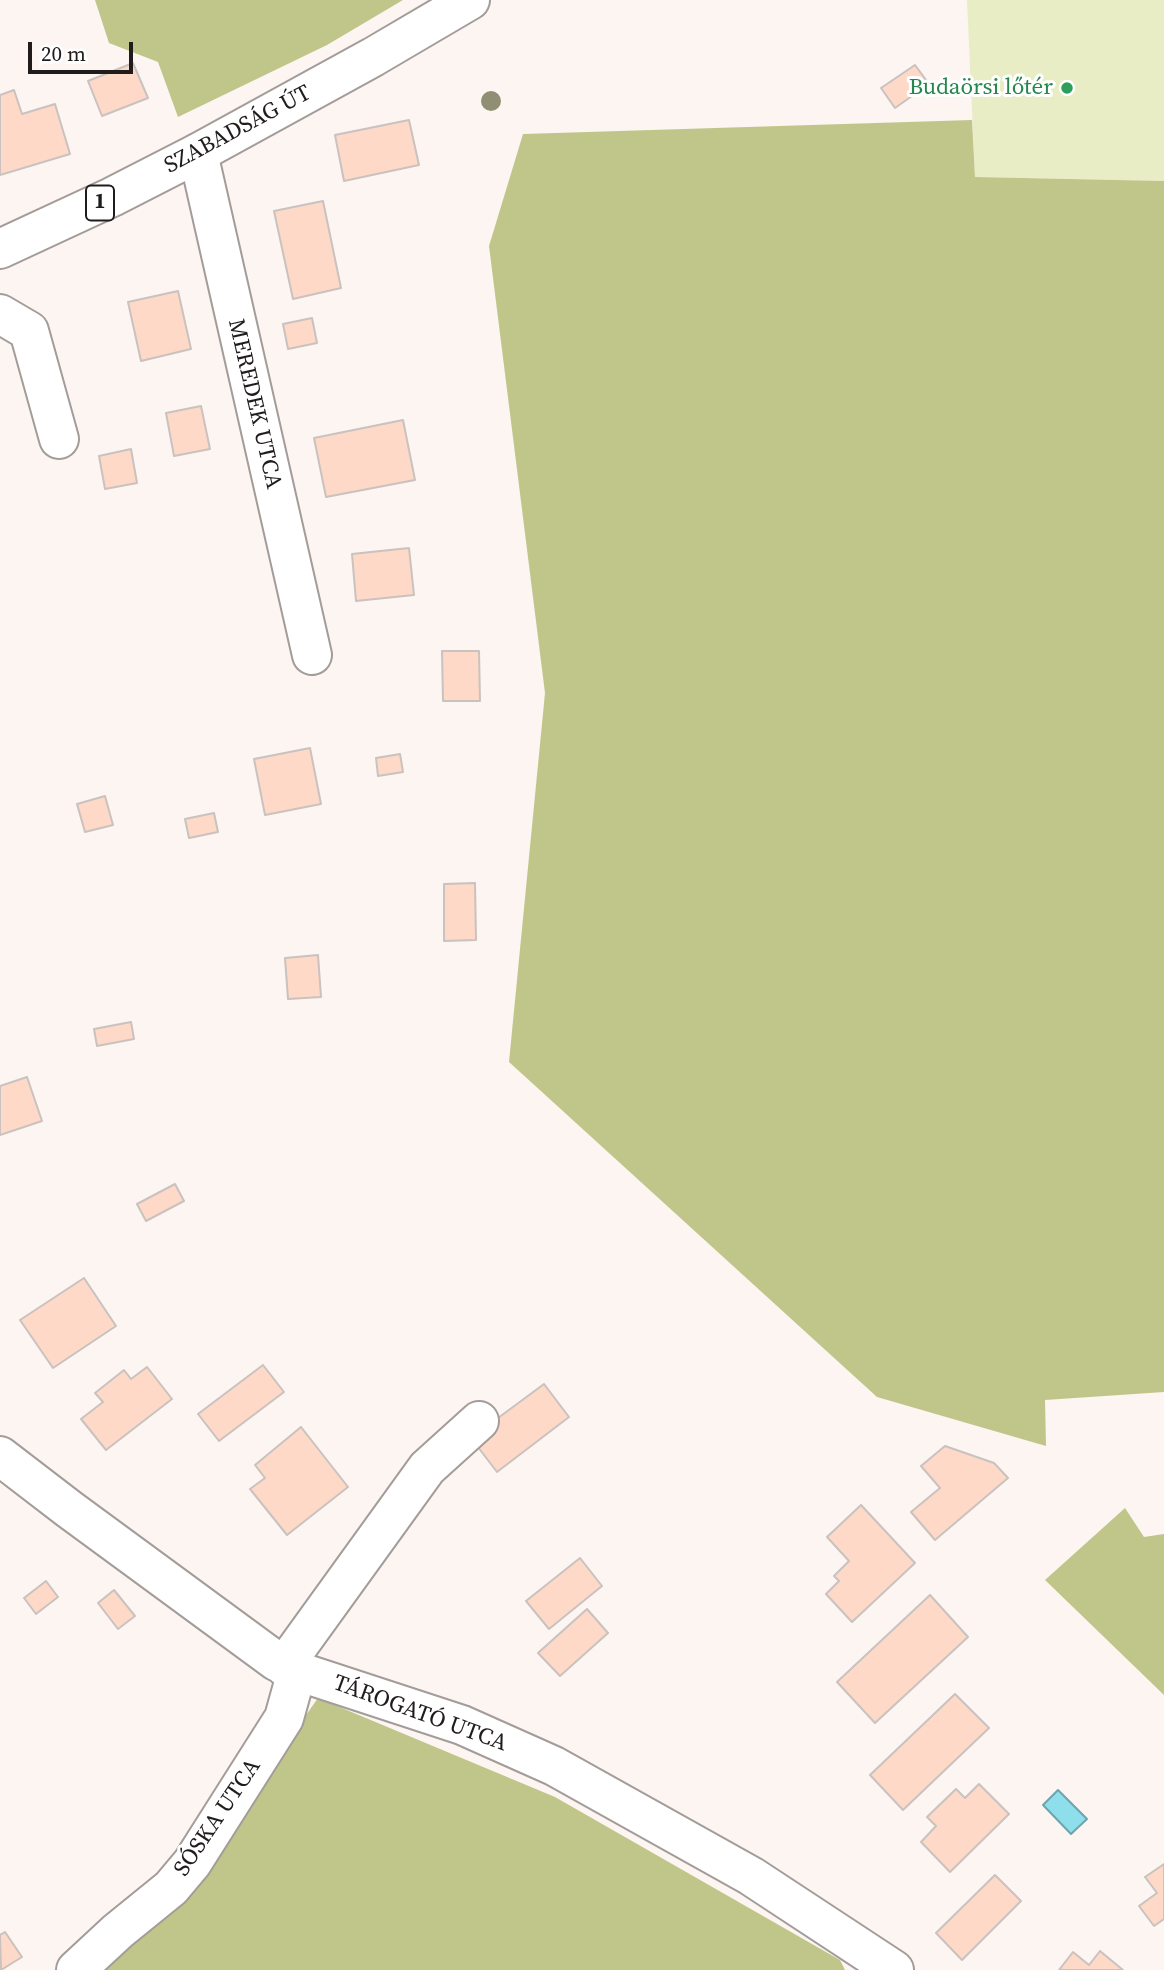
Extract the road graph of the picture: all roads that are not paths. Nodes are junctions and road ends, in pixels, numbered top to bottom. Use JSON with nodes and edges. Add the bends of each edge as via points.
{"nodes":[{"id":1,"x":470,"y":0,"type":"edge"},
{"id":2,"x":198,"y":153,"type":"junction"},
{"id":3,"x":0,"y":249,"type":"edge"},
{"id":4,"x":0,"y":314,"type":"edge"},
{"id":5,"x":59,"y":439,"type":"dead end"},
{"id":6,"x":312,"y":655,"type":"dead end"},
{"id":7,"x":479,"y":1421,"type":"dead end"},
{"id":8,"x":0,"y":1456,"type":"edge"},
{"id":9,"x":290,"y":1668,"type":"junction"},
{"id":10,"x":76,"y":1970,"type":"edge"},
{"id":11,"x":894,"y":1970,"type":"edge"}],
"edges":[{"from":1,"to":2,"type":"street","name":"SZABADSÁG ÚT","number":"1"},
{"from":2,"to":3,"type":"street","name":"SZABADSÁG ÚT","number":"1"},
{"from":2,"to":6,"type":"street","name":"MEREDEK UTCA"},
{"from":4,"to":5,"type":"street","via":[[29,331]]},
{"from":7,"to":9,"type":"street","via":[[427,1468]]},
{"from":8,"to":9,"type":"street","name":"TÁROGATÓ UTCA"},
{"from":9,"to":10,"type":"street","name":"SÓSKA UTCA","via":[[284,1718],[192,1863],[172,1888]]},
{"from":9,"to":11,"type":"street","name":"TÁROGATÓ UTCA","via":[[462,1724],[554,1766],[751,1876]]}]}
